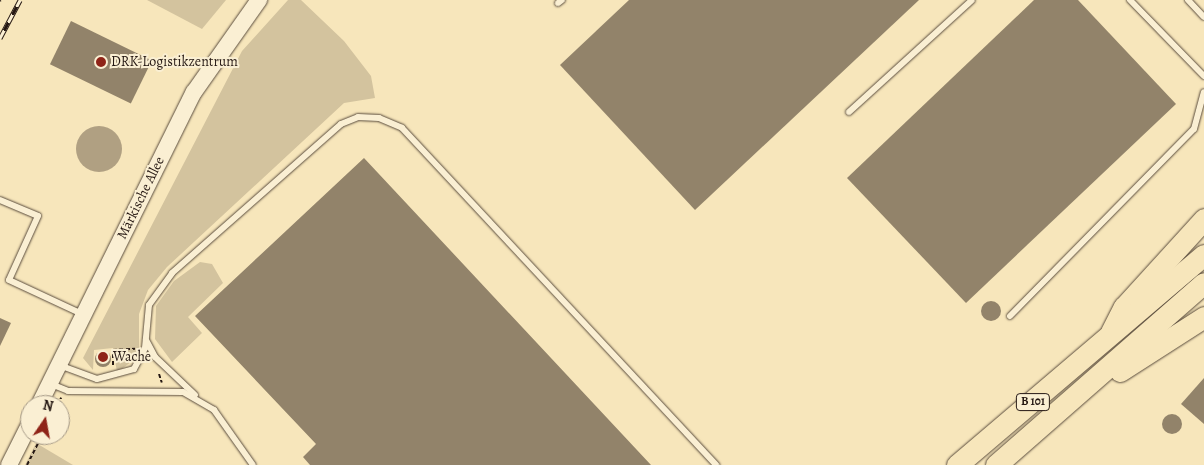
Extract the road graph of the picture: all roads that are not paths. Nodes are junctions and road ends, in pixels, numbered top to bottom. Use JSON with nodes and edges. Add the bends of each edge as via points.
{"nodes":[{"id":1,"x":259,"y":0,"type":"edge"},
{"id":2,"x":972,"y":0,"type":"edge"},
{"id":3,"x":1130,"y":0,"type":"edge"},
{"id":4,"x":1188,"y":0,"type":"edge"},
{"id":5,"x":1204,"y":17,"type":"edge"},
{"id":6,"x":1204,"y":76,"type":"edge"},
{"id":7,"x":1204,"y":92,"type":"edge"},
{"id":8,"x":848,"y":112,"type":"dead end"},
{"id":9,"x":0,"y":200,"type":"edge"},
{"id":10,"x":1204,"y":220,"type":"edge"},
{"id":11,"x":1204,"y":255,"type":"edge"},
{"id":12,"x":1204,"y":283,"type":"edge"},
{"id":13,"x":84,"y":315,"type":"junction"},
{"id":14,"x":1010,"y":316,"type":"dead end"},
{"id":15,"x":1204,"y":317,"type":"edge"},
{"id":16,"x":1108,"y":338,"type":"junction"},
{"id":17,"x":146,"y":339,"type":"junction"},
{"id":18,"x":60,"y":365,"type":"junction"},
{"id":19,"x":50,"y":384,"type":"junction"},
{"id":20,"x":1091,"y":387,"type":"junction"},
{"id":21,"x":44,"y":395,"type":"edge"},
{"id":22,"x":200,"y":400,"type":"junction"},
{"id":23,"x":20,"y":443,"type":"edge"},
{"id":24,"x":9,"y":465,"type":"edge"},
{"id":25,"x":253,"y":465,"type":"edge"},
{"id":26,"x":716,"y":465,"type":"edge"},
{"id":27,"x":957,"y":465,"type":"edge"},
{"id":28,"x":996,"y":465,"type":"edge"}],
"edges":[{"from":1,"to":13,"type":"street","name":"Märkische Allee","via":[[194,92]]},
{"from":2,"to":8,"type":"lane"},
{"from":3,"to":6,"type":"lane"},
{"from":4,"to":5,"type":"lane"},
{"from":7,"to":14,"type":"lane","via":[[1194,129]]},
{"from":9,"to":13,"type":"lane","via":[[38,216],[9,280]]},
{"from":10,"to":16,"type":"highway","via":[[1124,307]]},
{"from":11,"to":16,"type":"highway","number":"B 101"},
{"from":12,"to":20,"type":"highway","number":"B 101"},
{"from":13,"to":18,"type":"street","name":"Märkische Allee"},
{"from":15,"to":20,"type":"highway","via":[[1158,350]]},
{"from":16,"to":27,"type":"highway","number":"B 101"},
{"from":17,"to":18,"type":"lane","via":[[142,357],[122,375],[85,377]]},
{"from":17,"to":22,"type":"lane","via":[[155,357]]},
{"from":17,"to":26,"type":"lane","via":[[149,305],[172,272],[341,124],[358,117],[379,118],[402,128]]},
{"from":18,"to":19,"type":"street","name":"Märkische Allee"},
{"from":19,"to":21,"type":"street","name":"Märkische Allee"},
{"from":19,"to":22,"type":"lane","via":[[68,391],[183,392]]},
{"from":20,"to":28,"type":"highway","number":"B 101"},
{"from":22,"to":25,"type":"lane","via":[[230,429]]},
{"from":23,"to":24,"type":"street"}]}
